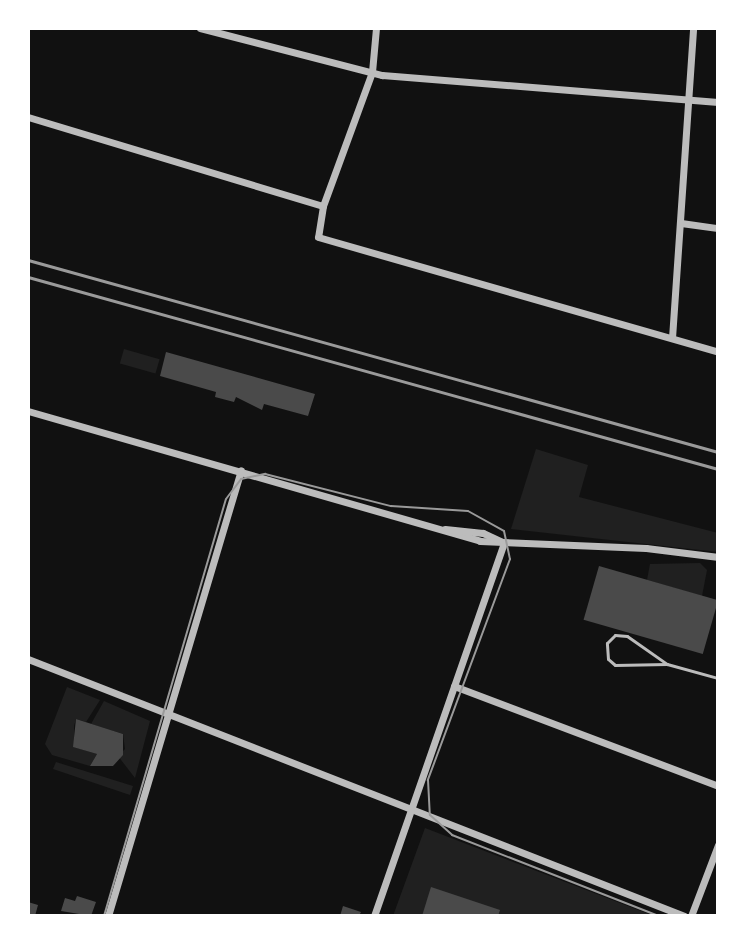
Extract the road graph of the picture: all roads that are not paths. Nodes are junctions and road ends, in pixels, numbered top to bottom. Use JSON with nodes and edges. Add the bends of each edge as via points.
{"nodes":[{"id":1,"x":200,"y":28,"type":"edge"},
{"id":2,"x":376,"y":28,"type":"edge"},
{"id":3,"x":693,"y":28,"type":"edge"},
{"id":4,"x":225,"y":31,"type":"edge"},
{"id":5,"x":372,"y":72,"type":"junction"},
{"id":6,"x":689,"y":100,"type":"junction"},
{"id":7,"x":718,"y":102,"type":"edge"},
{"id":8,"x":28,"y":117,"type":"edge"},
{"id":9,"x":323,"y":206,"type":"junction"},
{"id":10,"x":681,"y":223,"type":"junction"},
{"id":11,"x":718,"y":228,"type":"edge"},
{"id":12,"x":672,"y":338,"type":"junction"},
{"id":13,"x":718,"y":352,"type":"edge"},
{"id":14,"x":28,"y":411,"type":"edge"},
{"id":15,"x":241,"y":470,"type":"junction"},
{"id":16,"x":504,"y":543,"type":"junction"},
{"id":17,"x":718,"y":557,"type":"edge"},
{"id":18,"x":28,"y":659,"type":"edge"},
{"id":19,"x":667,"y":664,"type":"junction"},
{"id":20,"x":718,"y":678,"type":"edge"},
{"id":21,"x":454,"y":686,"type":"junction"},
{"id":22,"x":171,"y":716,"type":"junction"},
{"id":23,"x":718,"y":786,"type":"edge"},
{"id":24,"x":413,"y":808,"type":"junction"},
{"id":25,"x":718,"y":845,"type":"edge"},
{"id":26,"x":108,"y":916,"type":"edge"},
{"id":27,"x":374,"y":916,"type":"edge"},
{"id":28,"x":684,"y":916,"type":"edge"},
{"id":29,"x":691,"y":916,"type":"edge"}],
"edges":[{"from":1,"to":4,"type":"street"},
{"from":2,"to":5,"type":"street"},
{"from":3,"to":6,"type":"street"},
{"from":4,"to":5,"type":"street"},
{"from":5,"to":6,"type":"street"},
{"from":5,"to":9,"type":"street"},
{"from":6,"to":7,"type":"street"},
{"from":6,"to":10,"type":"street"},
{"from":8,"to":9,"type":"street"},
{"from":9,"to":12,"type":"street","via":[[315,230],[324,241]]},
{"from":10,"to":11,"type":"street"},
{"from":10,"to":12,"type":"street"},
{"from":12,"to":13,"type":"street"},
{"from":14,"to":15,"type":"street"},
{"from":15,"to":16,"type":"street"},
{"from":15,"to":22,"type":"street"},
{"from":16,"to":17,"type":"street","via":[[646,548]]},
{"from":16,"to":21,"type":"street"},
{"from":18,"to":22,"type":"street"},
{"from":19,"to":19,"type":"lane","via":[[627,636],[615,635],[607,643],[608,659],[615,665]]},
{"from":19,"to":20,"type":"lane"},
{"from":21,"to":23,"type":"street"},
{"from":21,"to":24,"type":"street"},
{"from":22,"to":24,"type":"street"},
{"from":22,"to":26,"type":"street"},
{"from":24,"to":27,"type":"street"},
{"from":24,"to":28,"type":"street"},
{"from":25,"to":29,"type":"street"}]}
